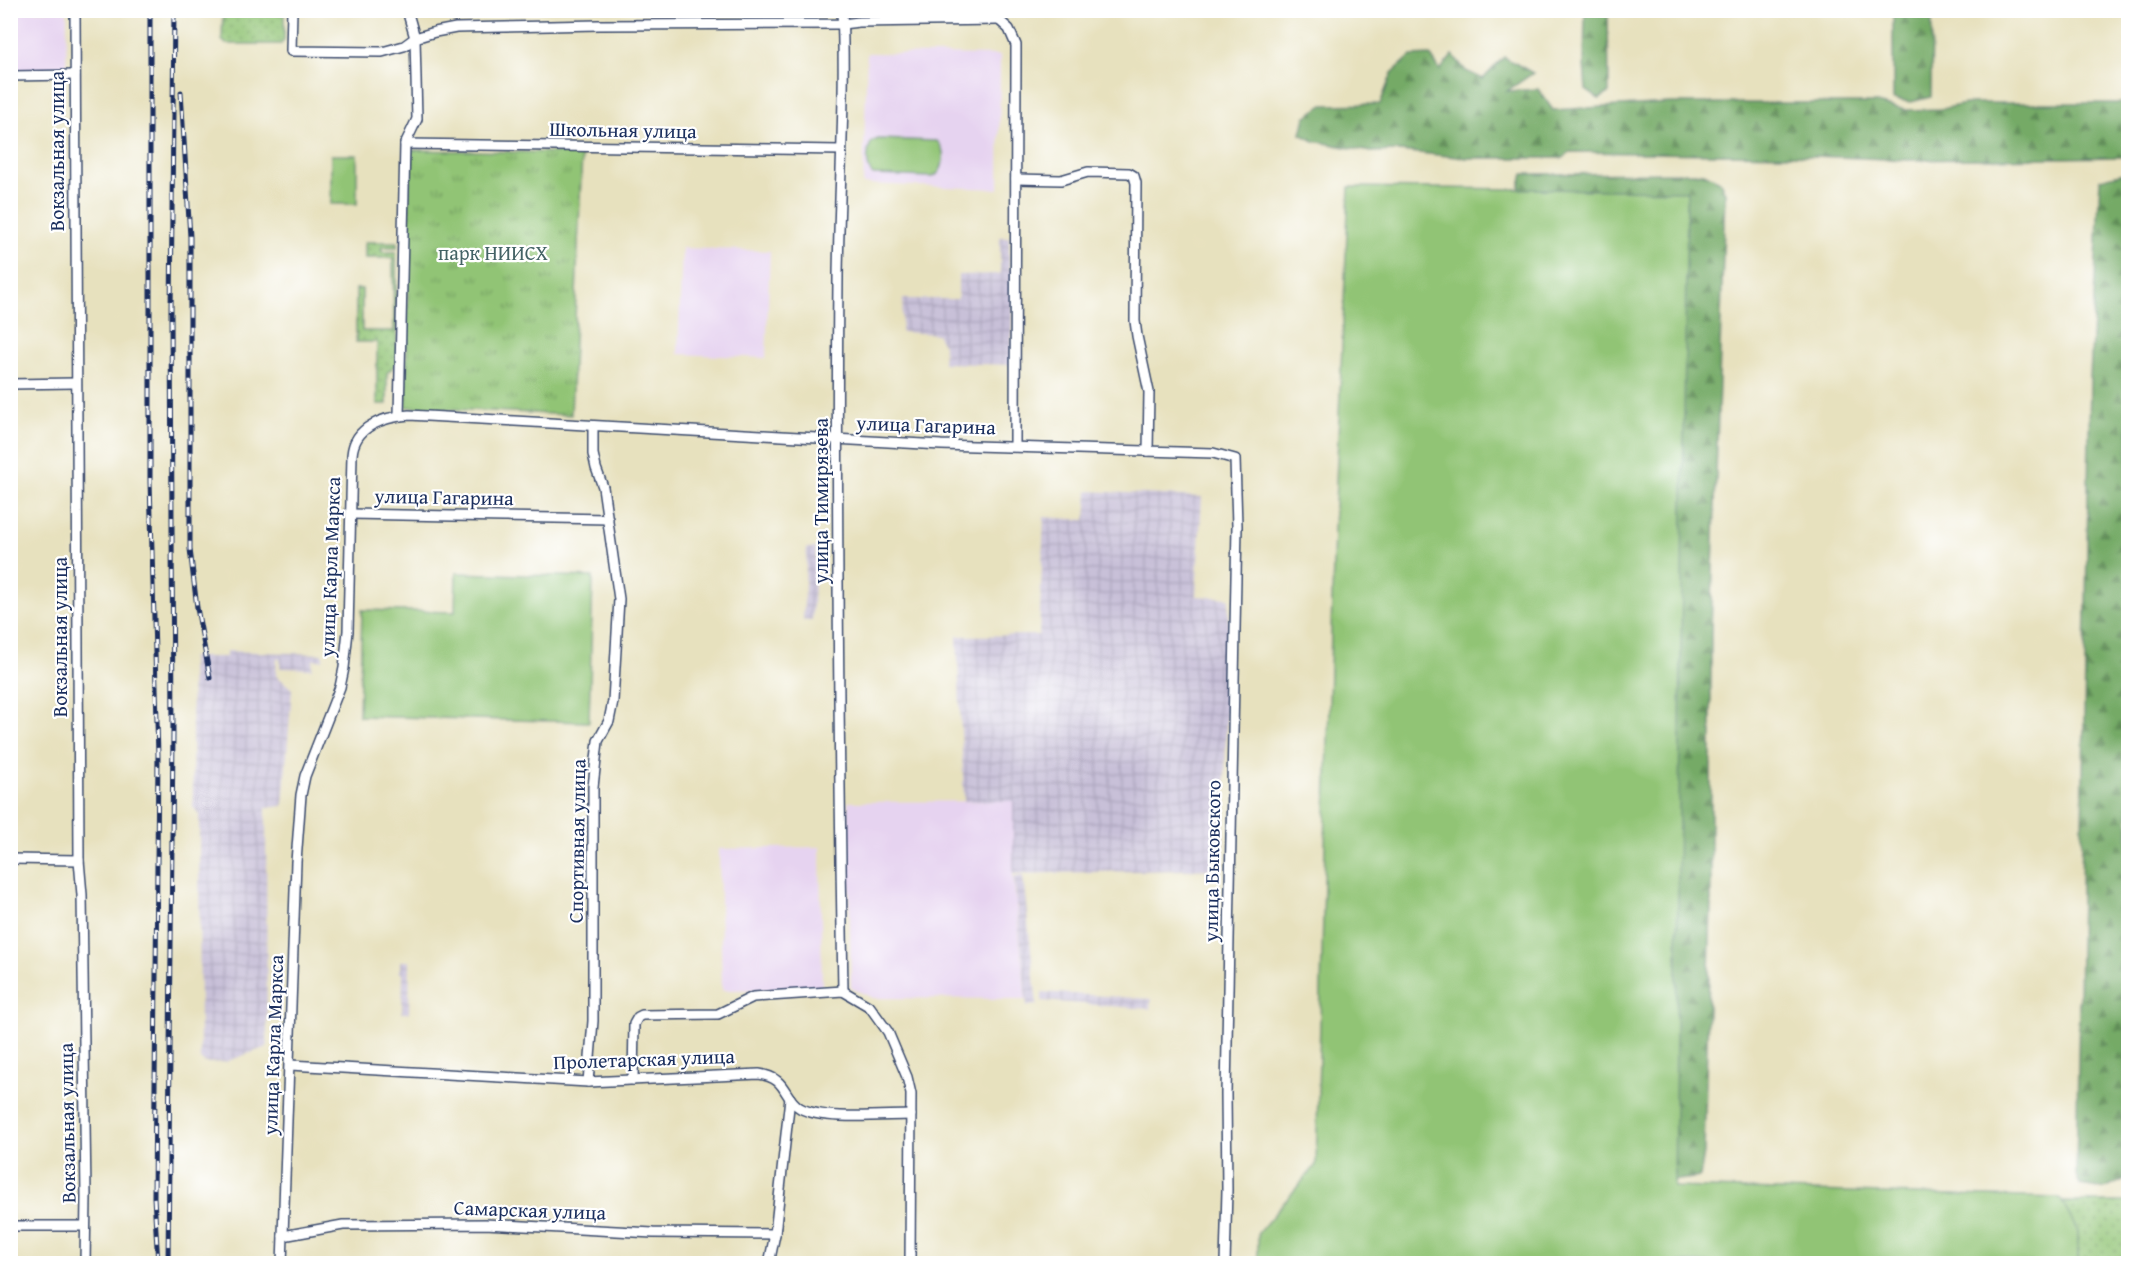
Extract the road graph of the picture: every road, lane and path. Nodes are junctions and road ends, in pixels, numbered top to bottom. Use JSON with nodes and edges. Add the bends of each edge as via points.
{"nodes":[{"id":1,"x":75,"y":10,"type":"edge"},
{"id":2,"x":292,"y":10,"type":"edge"},
{"id":3,"x":407,"y":10,"type":"edge"},
{"id":4,"x":842,"y":10,"type":"edge"},
{"id":5,"x":999,"y":15,"type":"edge"},
{"id":6,"x":842,"y":24,"type":"junction"},
{"id":7,"x":415,"y":38,"type":"junction"},
{"id":8,"x":75,"y":75,"type":"junction"},
{"id":9,"x":10,"y":76,"type":"edge"},
{"id":10,"x":405,"y":144,"type":"junction"},
{"id":11,"x":841,"y":150,"type":"junction"},
{"id":12,"x":1017,"y":179,"type":"junction"},
{"id":13,"x":76,"y":383,"type":"junction"},
{"id":14,"x":10,"y":384,"type":"edge"},
{"id":15,"x":399,"y":416,"type":"junction"},
{"id":16,"x":594,"y":426,"type":"junction"},
{"id":17,"x":838,"y":440,"type":"junction"},
{"id":18,"x":1015,"y":446,"type":"junction"},
{"id":19,"x":1148,"y":451,"type":"junction"},
{"id":20,"x":1235,"y":459,"type":"joint"},
{"id":21,"x":351,"y":514,"type":"junction"},
{"id":22,"x":608,"y":519,"type":"junction"},
{"id":23,"x":10,"y":859,"type":"edge"},
{"id":24,"x":79,"y":860,"type":"junction"},
{"id":25,"x":843,"y":991,"type":"junction"},
{"id":26,"x":290,"y":1065,"type":"junction"},
{"id":27,"x":633,"y":1080,"type":"junction"},
{"id":28,"x":588,"y":1082,"type":"junction"},
{"id":29,"x":790,"y":1098,"type":"junction"},
{"id":30,"x":911,"y":1115,"type":"junction"},
{"id":31,"x":10,"y":1226,"type":"edge"},
{"id":32,"x":85,"y":1226,"type":"junction"},
{"id":33,"x":775,"y":1234,"type":"junction"},
{"id":34,"x":284,"y":1236,"type":"junction"},
{"id":35,"x":85,"y":1263,"type":"edge"},
{"id":36,"x":282,"y":1263,"type":"edge"},
{"id":37,"x":769,"y":1263,"type":"edge"},
{"id":38,"x":910,"y":1263,"type":"edge"},
{"id":39,"x":1225,"y":1263,"type":"edge"}],
"edges":[{"from":1,"to":8,"type":"street","name":"Вокзальная улица"},
{"from":2,"to":7,"type":"street","via":[[291,51],[382,52],[404,46]]},
{"from":3,"to":7,"type":"street"},
{"from":4,"to":6,"type":"street","name":"улица Тимирязева"},
{"from":5,"to":6,"type":"street"},
{"from":5,"to":12,"type":"street","via":[[1016,45]]},
{"from":6,"to":7,"type":"street","via":[[456,28]]},
{"from":6,"to":11,"type":"street","name":"улица Тимирязева"},
{"from":7,"to":10,"type":"street","via":[[417,119]]},
{"from":8,"to":9,"type":"street"},
{"from":8,"to":13,"type":"street","name":"Вокзальная улица"},
{"from":10,"to":11,"type":"street","name":"Школьная улица"},
{"from":10,"to":15,"type":"street"},
{"from":11,"to":17,"type":"street","name":"улица Тимирязева"},
{"from":12,"to":18,"type":"street"},
{"from":12,"to":19,"type":"street","via":[[1061,180],[1088,172],[1134,176],[1135,321],[1149,393]]},
{"from":13,"to":14,"type":"street"},
{"from":13,"to":24,"type":"street","name":"Вокзальная улица"},
{"from":15,"to":16,"type":"street","name":"улица Гагарина"},
{"from":15,"to":21,"type":"street","name":"улица Карла Маркса","via":[[374,423],[354,443]]},
{"from":16,"to":17,"type":"street","name":"улица Гагарина"},
{"from":16,"to":22,"type":"street","name":"Спортивная улица","via":[[593,454]]},
{"from":17,"to":18,"type":"street","name":"улица Гагарина"},
{"from":17,"to":25,"type":"street","name":"улица Тимирязева"},
{"from":18,"to":19,"type":"street","name":"улица Гагарина"},
{"from":19,"to":20,"type":"street","name":"улица Гагарина","via":[[1213,453]]},
{"from":20,"to":39,"type":"street","name":"улица Быковского"},
{"from":21,"to":22,"type":"street","name":"улица Гагарина"},
{"from":21,"to":26,"type":"street","name":"улица Карла Маркса","via":[[344,668],[301,795]]},
{"from":22,"to":28,"type":"street","name":"Спортивная улица","via":[[619,599],[613,701],[609,721],[598,741],[593,787],[593,1021]]},
{"from":23,"to":24,"type":"street"},
{"from":24,"to":32,"type":"street","name":"Вокзальная улица"},
{"from":25,"to":27,"type":"street","via":[[753,997],[718,1014],[642,1015],[634,1024]]},
{"from":25,"to":30,"type":"street","via":[[870,1007],[888,1032],[907,1077]]},
{"from":26,"to":28,"type":"street","name":"Пролетарская улица"},
{"from":26,"to":34,"type":"street","name":"улица Карла Маркса"},
{"from":27,"to":28,"type":"street","name":"Пролетарская улица"},
{"from":27,"to":29,"type":"street","name":"Пролетарская улица","via":[[759,1074],[773,1077]]},
{"from":29,"to":30,"type":"street","name":"Пролетарская улица","via":[[800,1108],[820,1114]]},
{"from":29,"to":33,"type":"street"},
{"from":30,"to":38,"type":"street"},
{"from":31,"to":32,"type":"street"},
{"from":32,"to":35,"type":"street","name":"Вокзальная улица"},
{"from":33,"to":34,"type":"street","name":"Самарская улица","via":[[653,1233],[485,1224],[343,1225]]},
{"from":33,"to":37,"type":"street"},
{"from":34,"to":36,"type":"street","name":"улица Карла Маркса"}]}
